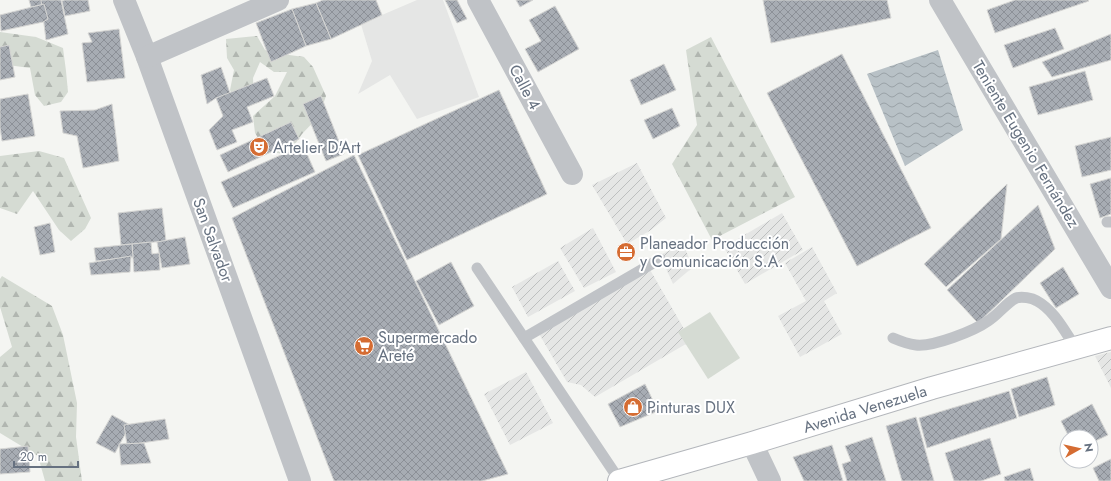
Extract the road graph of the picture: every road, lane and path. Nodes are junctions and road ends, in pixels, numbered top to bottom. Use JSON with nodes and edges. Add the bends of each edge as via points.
{"nodes":[{"id":1,"x":124,"y":0,"type":"edge"},
{"id":2,"x":278,"y":0,"type":"edge"},
{"id":3,"x":478,"y":0,"type":"edge"},
{"id":4,"x":940,"y":0,"type":"edge"},
{"id":5,"x":147,"y":57,"type":"junction"},
{"id":6,"x":572,"y":174,"type":"dead end"},
{"id":7,"x":660,"y":259,"type":"dead end"},
{"id":8,"x":477,"y":268,"type":"dead end"},
{"id":9,"x":1111,"y":288,"type":"edge"},
{"id":10,"x":524,"y":338,"type":"junction"},
{"id":11,"x":893,"y":338,"type":"dead end"},
{"id":12,"x":1111,"y":338,"type":"edge"},
{"id":13,"x":1076,"y":348,"type":"junction"},
{"id":14,"x":752,"y":443,"type":"junction"},
{"id":15,"x":300,"y":481,"type":"edge"},
{"id":16,"x":620,"y":481,"type":"edge"},
{"id":17,"x":770,"y":481,"type":"edge"}],
"edges":[{"from":1,"to":5,"type":"street","name":"San Salvador"},
{"from":2,"to":5,"type":"street"},
{"from":3,"to":6,"type":"street","name":"Calle 4"},
{"from":4,"to":9,"type":"street","name":"Teniente Eugenio Fernández"},
{"from":5,"to":15,"type":"street","name":"San Salvador"},
{"from":7,"to":10,"type":"lane"},
{"from":8,"to":10,"type":"lane"},
{"from":10,"to":16,"type":"lane"},
{"from":11,"to":13,"type":"lane","via":[[916,345],[970,332],[1017,297],[1026,297],[1036,300],[1048,309]]},
{"from":12,"to":13,"type":"main road","name":"Avenida Venezuela"},
{"from":13,"to":14,"type":"main road","name":"Avenida Venezuela","via":[[925,390]]},
{"from":14,"to":16,"type":"main road","name":"Avenida Venezuela"},
{"from":14,"to":17,"type":"street"}]}
